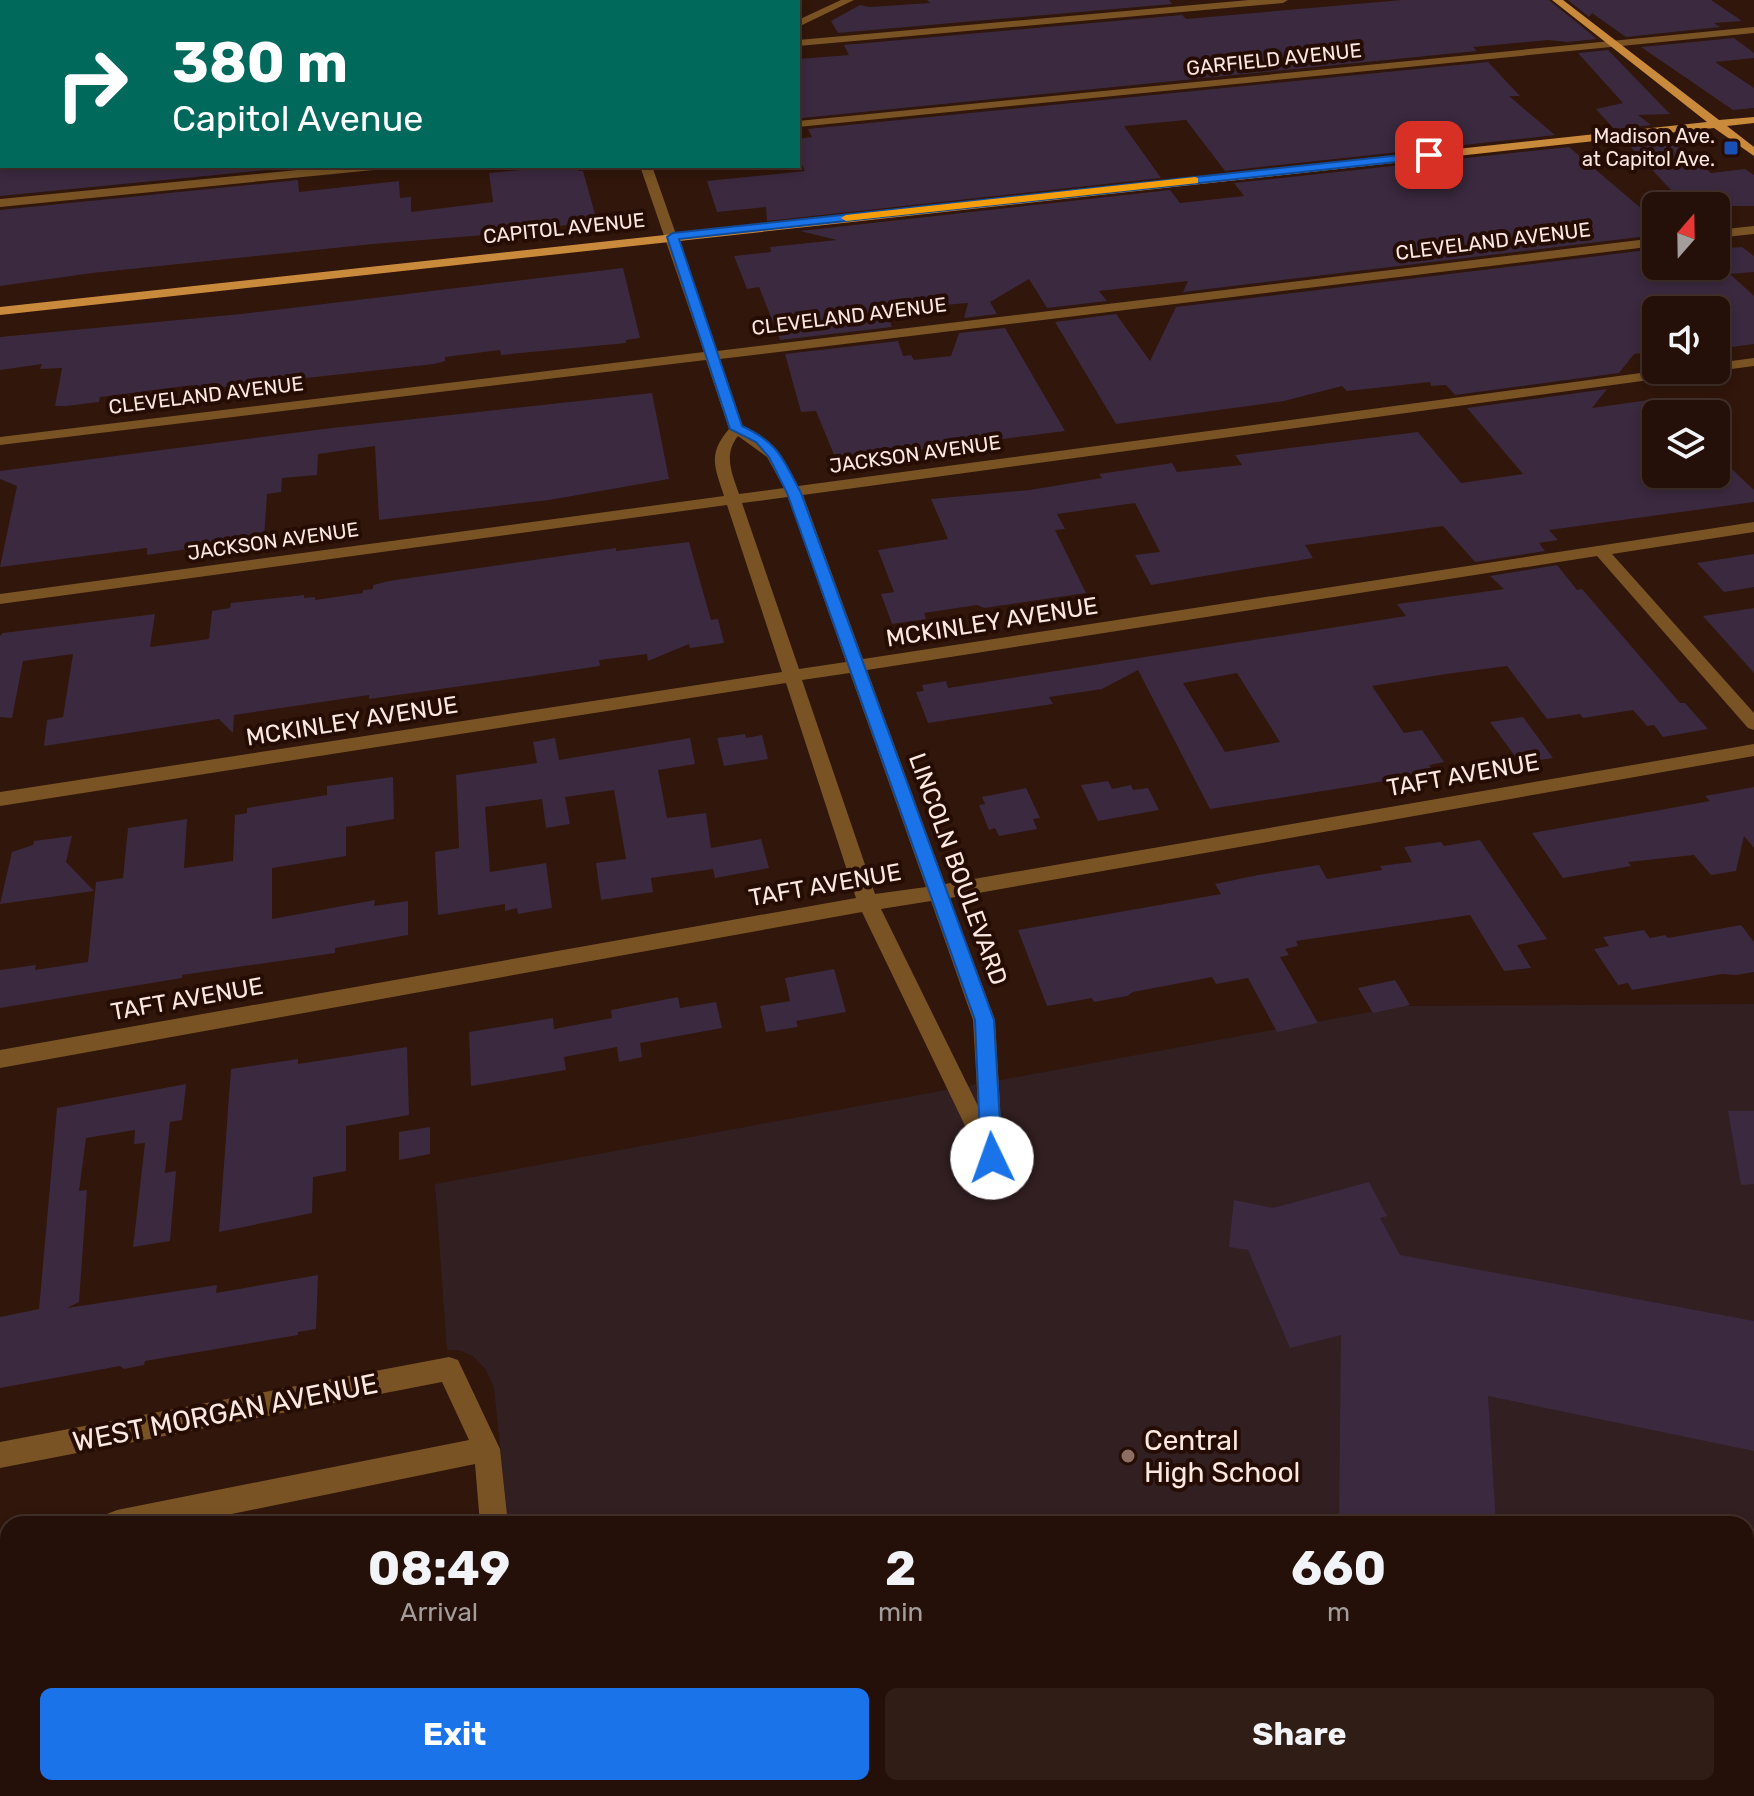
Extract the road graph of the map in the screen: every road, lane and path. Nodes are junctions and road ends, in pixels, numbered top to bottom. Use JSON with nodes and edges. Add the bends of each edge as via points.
{"nodes":[{"id":1,"x":849,"y":0,"type":"edge"},
{"id":2,"x":1283,"y":0,"type":"edge"},
{"id":3,"x":1557,"y":0,"type":"edge"},
{"id":4,"x":800,"y":23,"type":"edge"},
{"id":5,"x":1754,"y":30,"type":"edge"},
{"id":6,"x":800,"y":43,"type":"edge"},
{"id":7,"x":1614,"y":44,"type":"junction"},
{"id":8,"x":1754,"y":120,"type":"edge"},
{"id":9,"x":800,"y":124,"type":"edge"},
{"id":10,"x":1717,"y":124,"type":"junction"},
{"id":11,"x":1754,"y":153,"type":"edge"},
{"id":12,"x":354,"y":168,"type":"edge"},
{"id":13,"x":647,"y":168,"type":"edge"},
{"id":14,"x":0,"y":203,"type":"edge"},
{"id":15,"x":1754,"y":230,"type":"edge"},
{"id":16,"x":1730,"y":233,"type":"edge"},
{"id":17,"x":673,"y":237,"type":"junction"},
{"id":18,"x":1642,"y":244,"type":"edge"},
{"id":19,"x":0,"y":311,"type":"edge"},
{"id":20,"x":712,"y":353,"type":"junction"},
{"id":21,"x":1754,"y":362,"type":"edge"},
{"id":22,"x":1730,"y":365,"type":"edge"},
{"id":23,"x":1642,"y":377,"type":"edge"},
{"id":24,"x":736,"y":429,"type":"junction"},
{"id":25,"x":0,"y":441,"type":"edge"},
{"id":26,"x":794,"y":493,"type":"junction"},
{"id":27,"x":733,"y":501,"type":"junction"},
{"id":28,"x":1754,"y":527,"type":"edge"},
{"id":29,"x":1600,"y":550,"type":"junction"},
{"id":30,"x":0,"y":599,"type":"edge"},
{"id":31,"x":859,"y":668,"type":"junction"},
{"id":32,"x":791,"y":678,"type":"junction"},
{"id":33,"x":1754,"y":724,"type":"edge"},
{"id":34,"x":1754,"y":750,"type":"edge"},
{"id":35,"x":0,"y":799,"type":"edge"},
{"id":36,"x":938,"y":893,"type":"junction"},
{"id":37,"x":868,"y":903,"type":"junction"},
{"id":38,"x":0,"y":1059,"type":"edge"},
{"id":39,"x":487,"y":1449,"type":"junction"},
{"id":40,"x":0,"y":1455,"type":"edge"},
{"id":41,"x":156,"y":1516,"type":"edge"},
{"id":42,"x":493,"y":1516,"type":"edge"}],
"edges":[{"from":1,"to":4,"type":"street"},
{"from":2,"to":6,"type":"street"},
{"from":3,"to":7,"type":"main road"},
{"from":5,"to":7,"type":"street","name":"GARFIELD AVENUE"},
{"from":7,"to":9,"type":"street","name":"GARFIELD AVENUE"},
{"from":7,"to":10,"type":"main road"},
{"from":8,"to":10,"type":"main road","name":"CAPITOL AVENUE"},
{"from":10,"to":11,"type":"main road"},
{"from":10,"to":17,"type":"main road","name":"CAPITOL AVENUE"},
{"from":12,"to":14,"type":"street"},
{"from":13,"to":17,"type":"street"},
{"from":15,"to":16,"type":"street"},
{"from":17,"to":19,"type":"main road","name":"CAPITOL AVENUE"},
{"from":17,"to":20,"type":"street"},
{"from":18,"to":20,"type":"street","name":"CLEVELAND AVENUE"},
{"from":20,"to":24,"type":"street"},
{"from":20,"to":25,"type":"street","name":"CLEVELAND AVENUE"},
{"from":21,"to":22,"type":"street"},
{"from":23,"to":26,"type":"street","name":"JACKSON AVENUE"},
{"from":24,"to":26,"type":"street","name":"LINCOLN BOULEVARD","via":[[761,439]]},
{"from":24,"to":27,"type":"street","name":"LINCOLN BOULEVARD","via":[[724,444],[721,463]]},
{"from":26,"to":27,"type":"street","name":"JACKSON AVENUE"},
{"from":26,"to":31,"type":"street","name":"LINCOLN BOULEVARD"},
{"from":27,"to":30,"type":"street","name":"JACKSON AVENUE"},
{"from":27,"to":32,"type":"street","name":"LINCOLN BOULEVARD"},
{"from":28,"to":29,"type":"street","name":"MCKINLEY AVENUE"},
{"from":29,"to":31,"type":"street","name":"MCKINLEY AVENUE"},
{"from":29,"to":33,"type":"street"},
{"from":31,"to":32,"type":"street","name":"MCKINLEY AVENUE"},
{"from":31,"to":36,"type":"street","name":"LINCOLN BOULEVARD"},
{"from":32,"to":35,"type":"street","name":"MCKINLEY AVENUE"},
{"from":32,"to":37,"type":"street","name":"LINCOLN BOULEVARD"},
{"from":34,"to":36,"type":"street","name":"TAFT AVENUE"},
{"from":36,"to":37,"type":"street","name":"TAFT AVENUE"},
{"from":36,"to":37,"type":"street","name":"LINCOLN BOULEVARD","via":[[984,1020],[992,1158]]},
{"from":37,"to":38,"type":"street","name":"TAFT AVENUE"},
{"from":39,"to":40,"type":"street","name":"WEST MORGAN AVENUE","via":[[449,1369]]},
{"from":39,"to":41,"type":"street"},
{"from":39,"to":42,"type":"street"}]}
